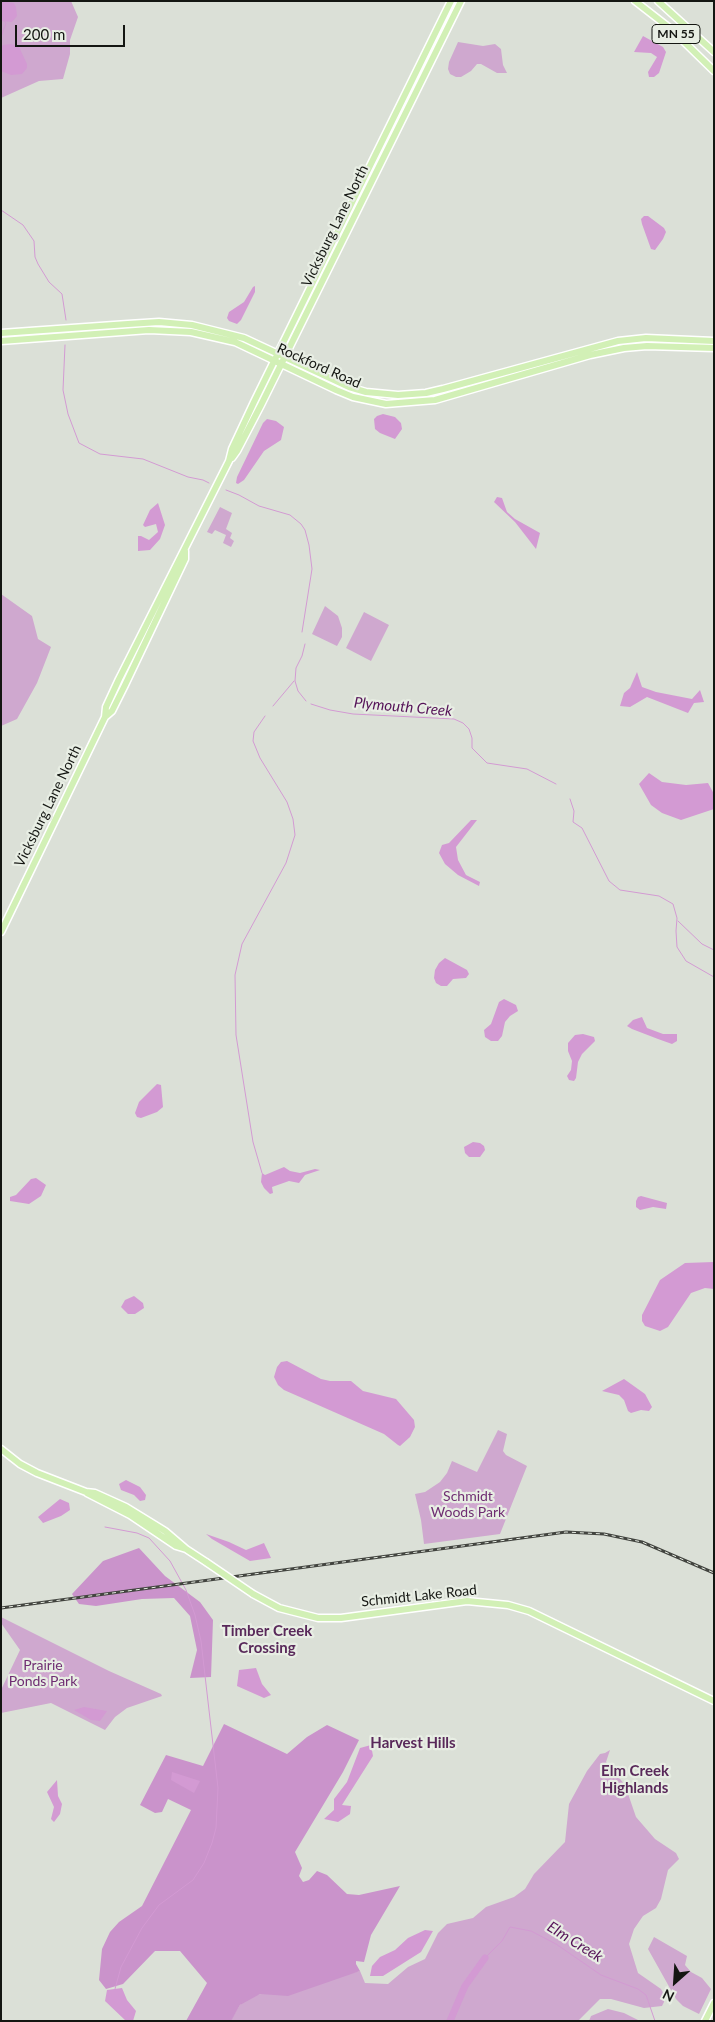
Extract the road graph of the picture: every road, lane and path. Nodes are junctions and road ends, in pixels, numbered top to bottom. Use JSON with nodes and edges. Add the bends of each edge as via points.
{"nodes":[{"id":1,"x":450,"y":1,"type":"edge"},
{"id":2,"x":461,"y":1,"type":"edge"},
{"id":3,"x":635,"y":1,"type":"edge"},
{"id":4,"x":658,"y":1,"type":"edge"},
{"id":5,"x":714,"y":52,"type":"edge"},
{"id":6,"x":714,"y":71,"type":"edge"},
{"id":7,"x":1,"y":333,"type":"edge"},
{"id":8,"x":714,"y":340,"type":"edge"},
{"id":9,"x":1,"y":341,"type":"edge"},
{"id":10,"x":714,"y":348,"type":"edge"},
{"id":11,"x":281,"y":355,"type":"junction"},
{"id":12,"x":274,"y":361,"type":"junction"},
{"id":13,"x":281,"y":364,"type":"junction"},
{"id":14,"x":229,"y":461,"type":"junction"},
{"id":15,"x":1,"y":932,"type":"edge"},
{"id":16,"x":1,"y":1449,"type":"edge"},
{"id":17,"x":86,"y":1492,"type":"junction"},
{"id":18,"x":155,"y":1531,"type":"junction"},
{"id":19,"x":164,"y":1531,"type":"junction"},
{"id":20,"x":186,"y":1550,"type":"junction"},
{"id":21,"x":713,"y":1700,"type":"edge"},
{"id":22,"x":714,"y":2003,"type":"edge"},
{"id":23,"x":705,"y":2021,"type":"edge"}],
"edges":[{"from":1,"to":11,"type":"main road","name":"Vicksburg Lane North"},
{"from":2,"to":11,"type":"main road","name":"Vicksburg Lane North"},
{"from":3,"to":6,"type":"main road","number":"MN 55","via":[[671,29]]},
{"from":4,"to":5,"type":"main road","number":"MN 55"},
{"from":7,"to":11,"type":"main road","name":"Rockford Road","via":[[175,323],[219,330]]},
{"from":8,"to":11,"type":"main road","name":"Rockford Road","via":[[646,338],[618,341],[443,390],[410,395],[382,394],[349,387]]},
{"from":9,"to":12,"type":"main road","name":"Rockford Road","via":[[174,330],[235,342]]},
{"from":10,"to":13,"type":"main road","name":"Rockford Road","via":[[624,348],[435,400],[401,404],[353,397]]},
{"from":11,"to":12,"type":"main road","name":"Vicksburg Lane North"},
{"from":11,"to":13,"type":"main road","name":"Vicksburg Lane North"},
{"from":12,"to":13,"type":"main road","name":"Rockford Road"},
{"from":12,"to":14,"type":"main road","name":"Vicksburg Lane North"},
{"from":13,"to":14,"type":"main road","name":"Vicksburg Lane North"},
{"from":14,"to":15,"type":"main road","name":"Vicksburg Lane North","via":[[116,685],[105,717]]},
{"from":16,"to":17,"type":"main road","name":"Schmidt Lake Road","via":[[36,1473]]},
{"from":17,"to":18,"type":"main road","name":"Schmidt Lake Road"},
{"from":17,"to":19,"type":"main road","name":"Schmidt Lake Road","via":[[110,1499]]},
{"from":18,"to":19,"type":"main road"},
{"from":18,"to":20,"type":"main road","name":"Schmidt Lake Road"},
{"from":19,"to":20,"type":"main road","name":"Schmidt Lake Road"},
{"from":20,"to":21,"type":"main road","name":"Schmidt Lake Road","bridge":true,"via":[[268,1603],[291,1612],[329,1618],[467,1601],[508,1605],[529,1611]]},
{"from":22,"to":23,"type":"main road"}]}
